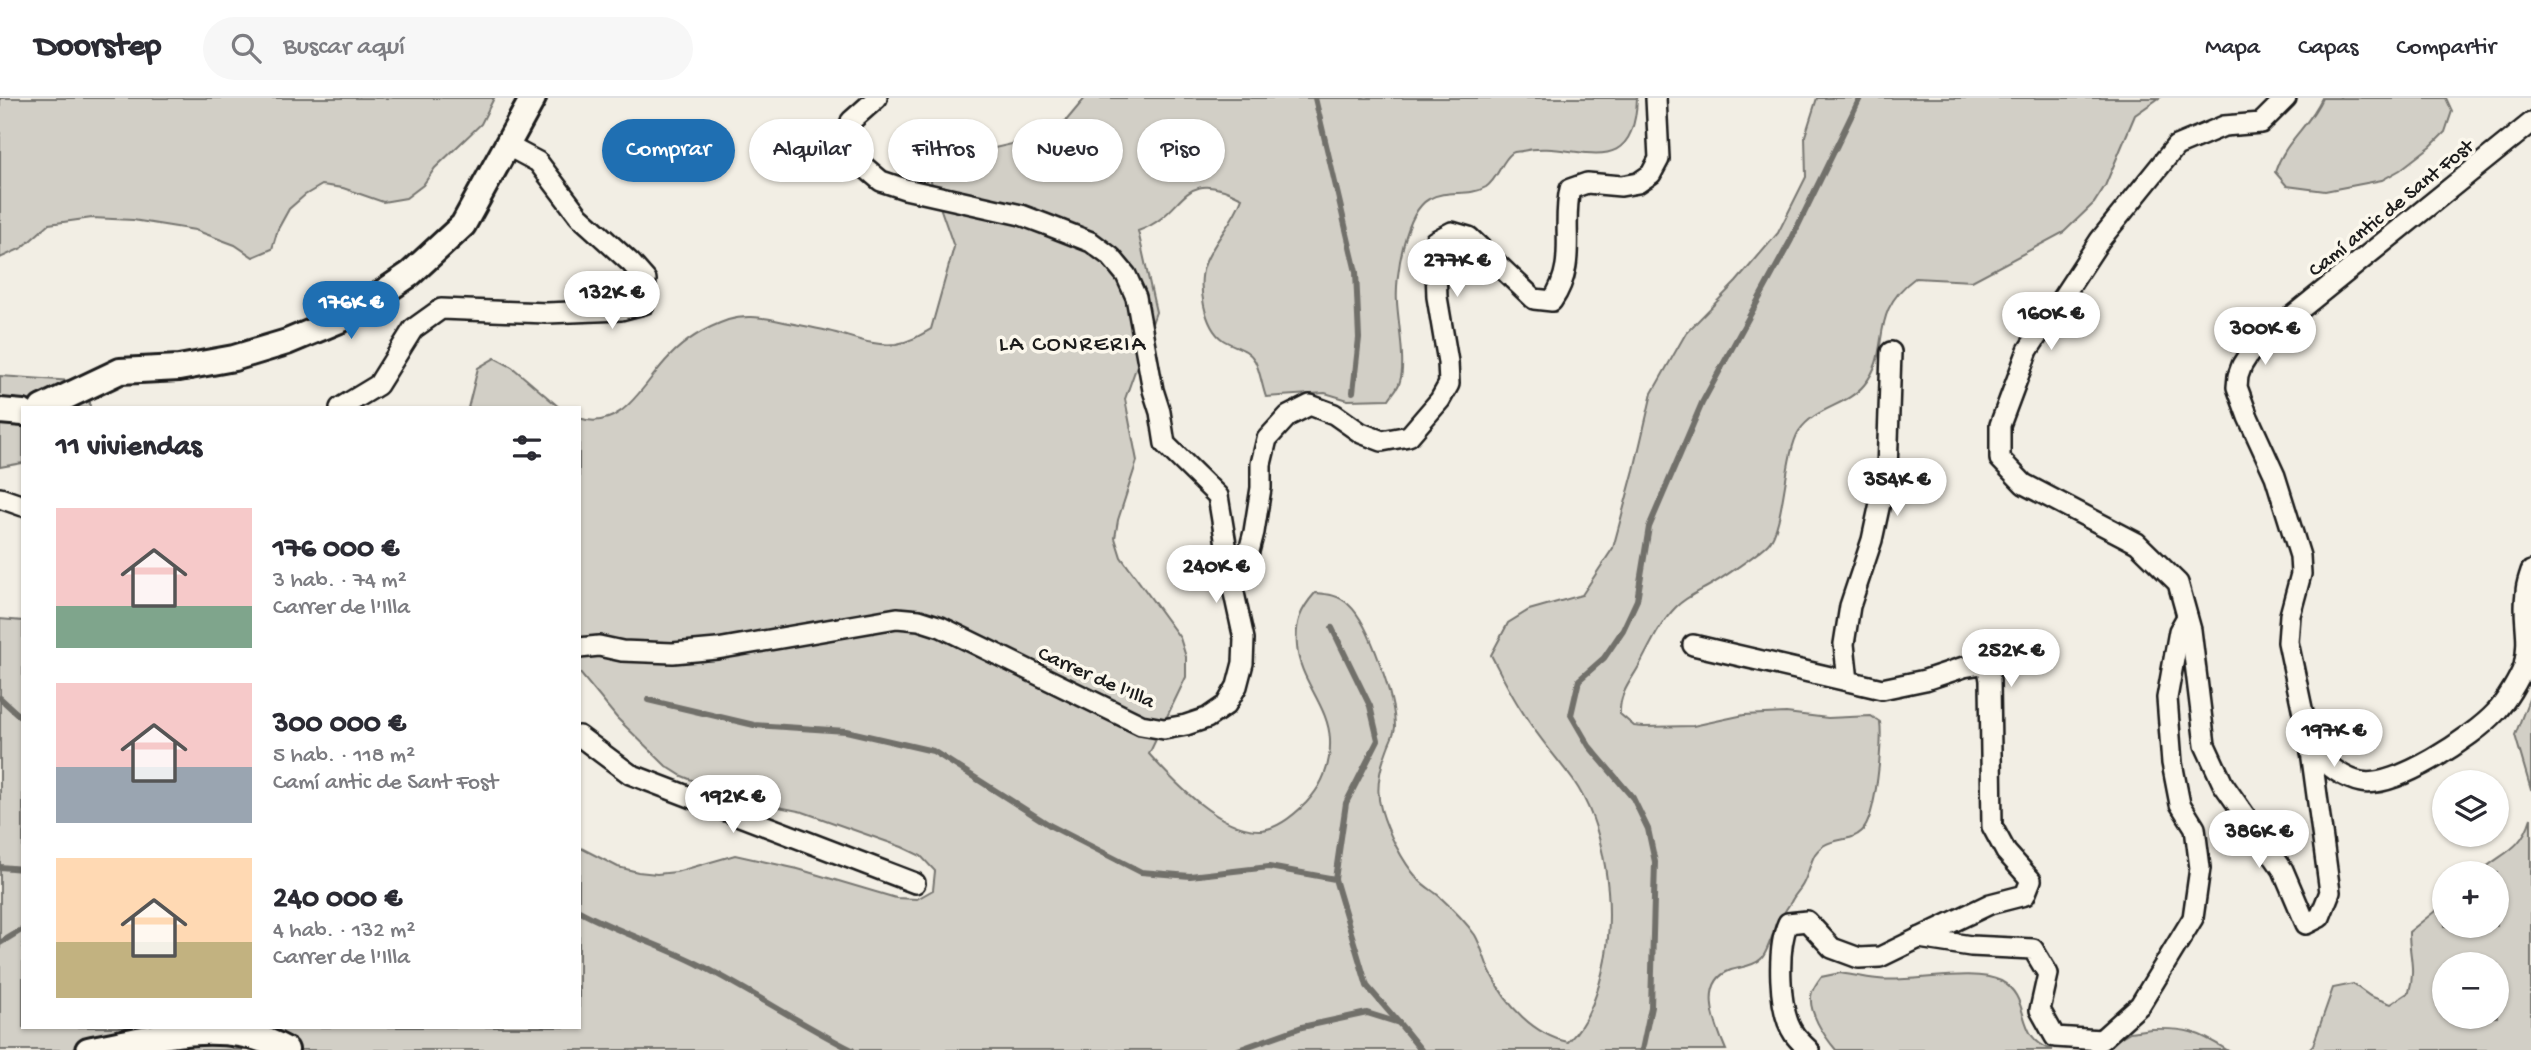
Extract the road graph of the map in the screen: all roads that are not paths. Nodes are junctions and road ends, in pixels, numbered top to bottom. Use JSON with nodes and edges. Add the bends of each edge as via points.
{"nodes":[{"id":1,"x":533,"y":98,"type":"edge"},
{"id":2,"x":877,"y":98,"type":"edge"},
{"id":3,"x":1656,"y":98,"type":"edge"},
{"id":4,"x":2286,"y":98,"type":"edge"},
{"id":5,"x":2531,"y":122,"type":"edge"},
{"id":6,"x":508,"y":146,"type":"junction"},
{"id":7,"x":1891,"y":352,"type":"dead end"},
{"id":8,"x":46,"y":406,"type":"edge"},
{"id":9,"x":343,"y":406,"type":"edge"},
{"id":10,"x":0,"y":411,"type":"edge"},
{"id":11,"x":21,"y":413,"type":"edge"},
{"id":12,"x":0,"y":498,"type":"edge"},
{"id":13,"x":21,"y":505,"type":"edge"},
{"id":14,"x":1230,"y":569,"type":"junction"},
{"id":15,"x":2531,"y":571,"type":"edge"},
{"id":16,"x":2187,"y":617,"type":"junction"},
{"id":17,"x":1693,"y":645,"type":"dead end"},
{"id":18,"x":581,"y":648,"type":"edge"},
{"id":19,"x":1848,"y":681,"type":"junction"},
{"id":20,"x":581,"y":737,"type":"edge"},
{"id":21,"x":2311,"y":751,"type":"junction"},
{"id":22,"x":915,"y":883,"type":"dead end"},
{"id":23,"x":1919,"y":938,"type":"junction"},
{"id":24,"x":88,"y":1050,"type":"edge"},
{"id":25,"x":286,"y":1050,"type":"edge"},
{"id":26,"x":1809,"y":1050,"type":"edge"}],
"edges":[{"from":1,"to":6,"type":"street"},
{"from":2,"to":14,"type":"street","name":"Carrer de l'Illa","via":[[851,121],[847,145],[881,181],[1045,224],[1091,243],[1126,275],[1139,309],[1165,444],[1218,496]]},
{"from":3,"to":14,"type":"street","via":[[1659,159],[1651,174],[1638,183],[1587,183],[1570,189],[1566,272],[1552,301],[1534,299],[1469,237],[1452,232],[1435,241],[1449,384],[1440,400],[1409,436],[1382,441],[1310,405],[1288,416],[1267,439],[1248,555]]},
{"from":4,"to":16,"type":"street","via":[[2261,123],[2224,127],[2176,146],[2100,240],[2028,350],[2000,425],[2000,459],[2025,484],[2137,543],[2178,583]]},
{"from":5,"to":21,"type":"street","name":"Camí antic de Sant Fost","via":[[2271,333],[2249,354],[2238,376],[2240,397],[2275,476],[2300,555],[2301,574],[2288,642]]},
{"from":6,"to":8,"type":"street","via":[[463,225],[410,274],[347,317],[234,358],[179,368],[120,370]]},
{"from":6,"to":9,"type":"street","via":[[538,162],[579,216],[646,280],[644,304],[572,312],[441,309],[413,329],[378,385]]},
{"from":7,"to":19,"type":"street","via":[[1887,471],[1872,540],[1850,606],[1844,643]]},
{"from":10,"to":11,"type":"street"},
{"from":12,"to":13,"type":"street"},
{"from":14,"to":18,"type":"street","name":"Carrer de l'Illa","via":[[1244,639],[1237,685],[1226,705],[1207,718],[1164,729],[1120,716],[919,620],[897,618],[673,653]]},
{"from":15,"to":21,"type":"street","via":[[2526,592],[2530,644],[2523,669],[2496,711],[2459,742],[2378,783],[2341,775]]},
{"from":16,"to":21,"type":"street","via":[[2205,745],[2223,783],[2283,870],[2306,924],[2320,918],[2330,891]]},
{"from":16,"to":23,"type":"street","via":[[2179,631],[2167,698],[2180,804],[2194,828],[2200,868],[2193,918],[2140,1005],[2101,1040],[2056,1037],[2040,1010],[2049,974],[2033,949]]},
{"from":17,"to":19,"type":"street"},
{"from":19,"to":23,"type":"street","via":[[1882,689],[1987,663],[1992,826],[2006,852],[2031,880],[2025,895],[1990,904]]},
{"from":20,"to":22,"type":"street","via":[[631,774]]},
{"from":23,"to":26,"type":"street","via":[[1880,957],[1859,958],[1832,948],[1807,921],[1788,923],[1782,937],[1782,999],[1793,1032]]},
{"from":24,"to":25,"type":"street","via":[[145,1038],[218,1032],[254,1036]]}]}
